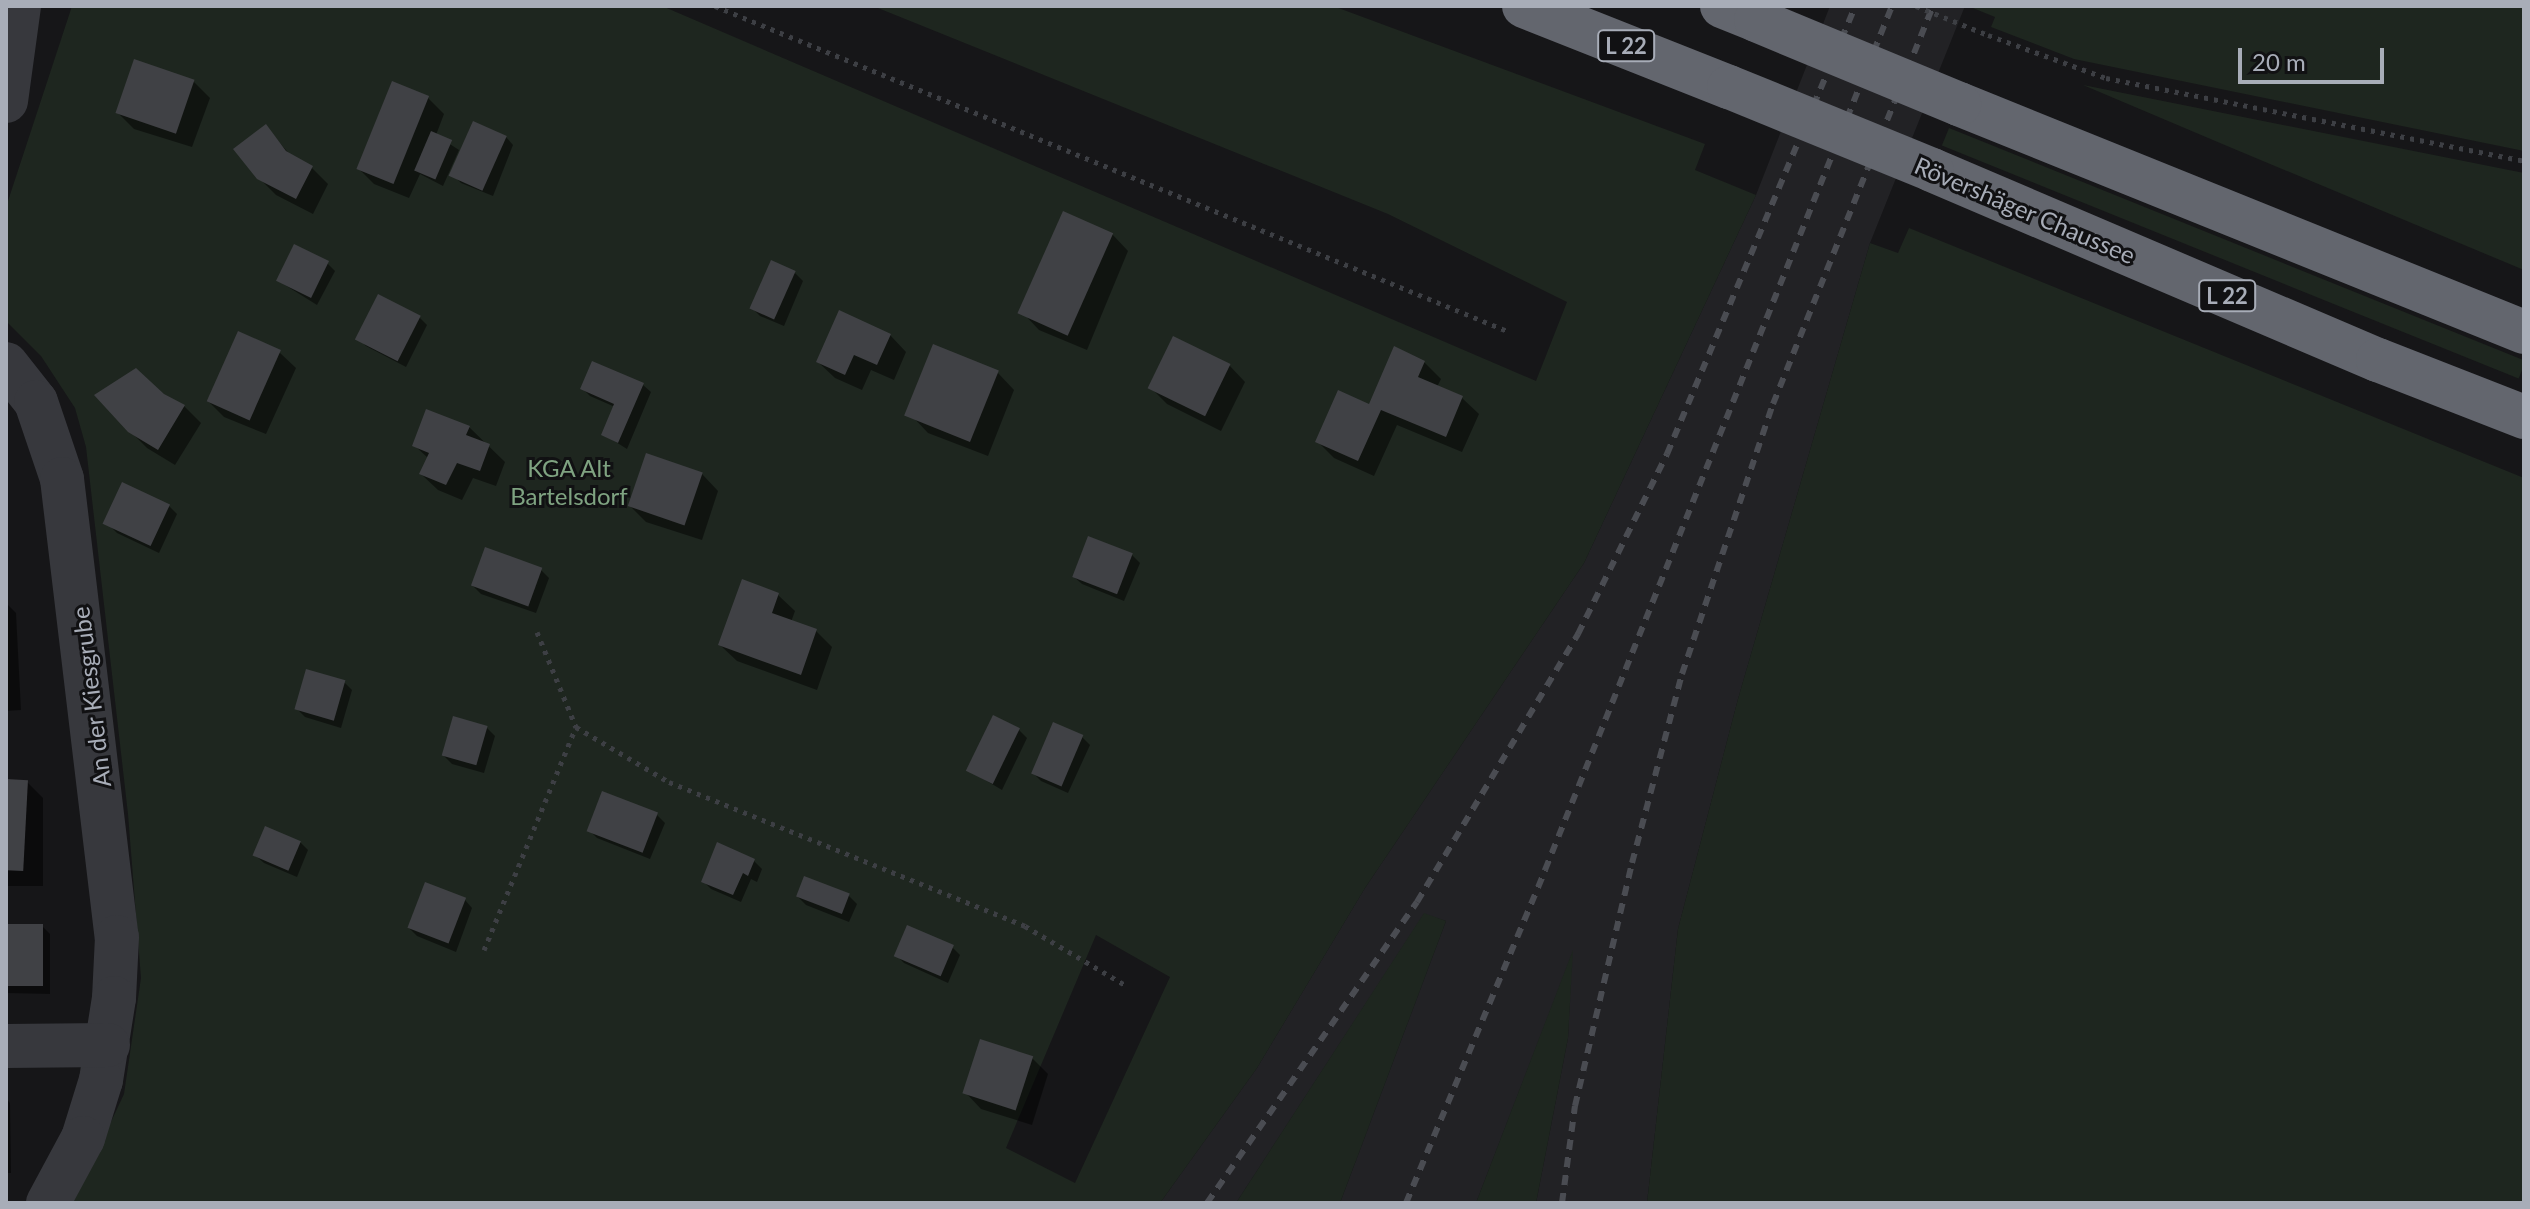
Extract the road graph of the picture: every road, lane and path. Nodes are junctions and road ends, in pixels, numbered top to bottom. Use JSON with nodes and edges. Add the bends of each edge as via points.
{"nodes":[{"id":1,"x":19,"y":6,"type":"edge"},
{"id":2,"x":715,"y":6,"type":"edge"},
{"id":3,"x":1524,"y":6,"type":"edge"},
{"id":4,"x":1916,"y":6,"type":"edge"},
{"id":5,"x":1739,"y":13,"type":"edge"},
{"id":6,"x":6,"y":101,"type":"edge"},
{"id":7,"x":2524,"y":161,"type":"edge"},
{"id":8,"x":1510,"y":332,"type":"dead end"},
{"id":9,"x":2524,"y":332,"type":"edge"},
{"id":10,"x":6,"y":364,"type":"edge"},
{"id":11,"x":2524,"y":417,"type":"edge"},
{"id":12,"x":537,"y":632,"type":"dead end"},
{"id":13,"x":576,"y":727,"type":"junction"},
{"id":14,"x":484,"y":950,"type":"dead end"},
{"id":15,"x":1127,"y":986,"type":"dead end"},
{"id":16,"x":108,"y":1045,"type":"junction"},
{"id":17,"x":6,"y":1046,"type":"edge"},
{"id":18,"x":48,"y":1203,"type":"edge"}],
"edges":[{"from":1,"to":6,"type":"street"},
{"from":2,"to":8,"type":"path"},
{"from":3,"to":11,"type":"highway","name":"Rövershäger Chaussee","number":"L 22","bridge":true},
{"from":4,"to":7,"type":"path","bridge":true,"via":[[2106,78]]},
{"from":5,"to":9,"type":"highway","bridge":true},
{"from":10,"to":16,"type":"street","name":"An der Kiesgrube","via":[[36,402],[62,479],[115,922]]},
{"from":12,"to":13,"type":"path"},
{"from":13,"to":14,"type":"path"},
{"from":13,"to":15,"type":"path","via":[[669,782],[1025,926]]},
{"from":16,"to":17,"type":"street"},
{"from":16,"to":18,"type":"street","name":"An der Kiesgrube","via":[[83,1138]]}]}
